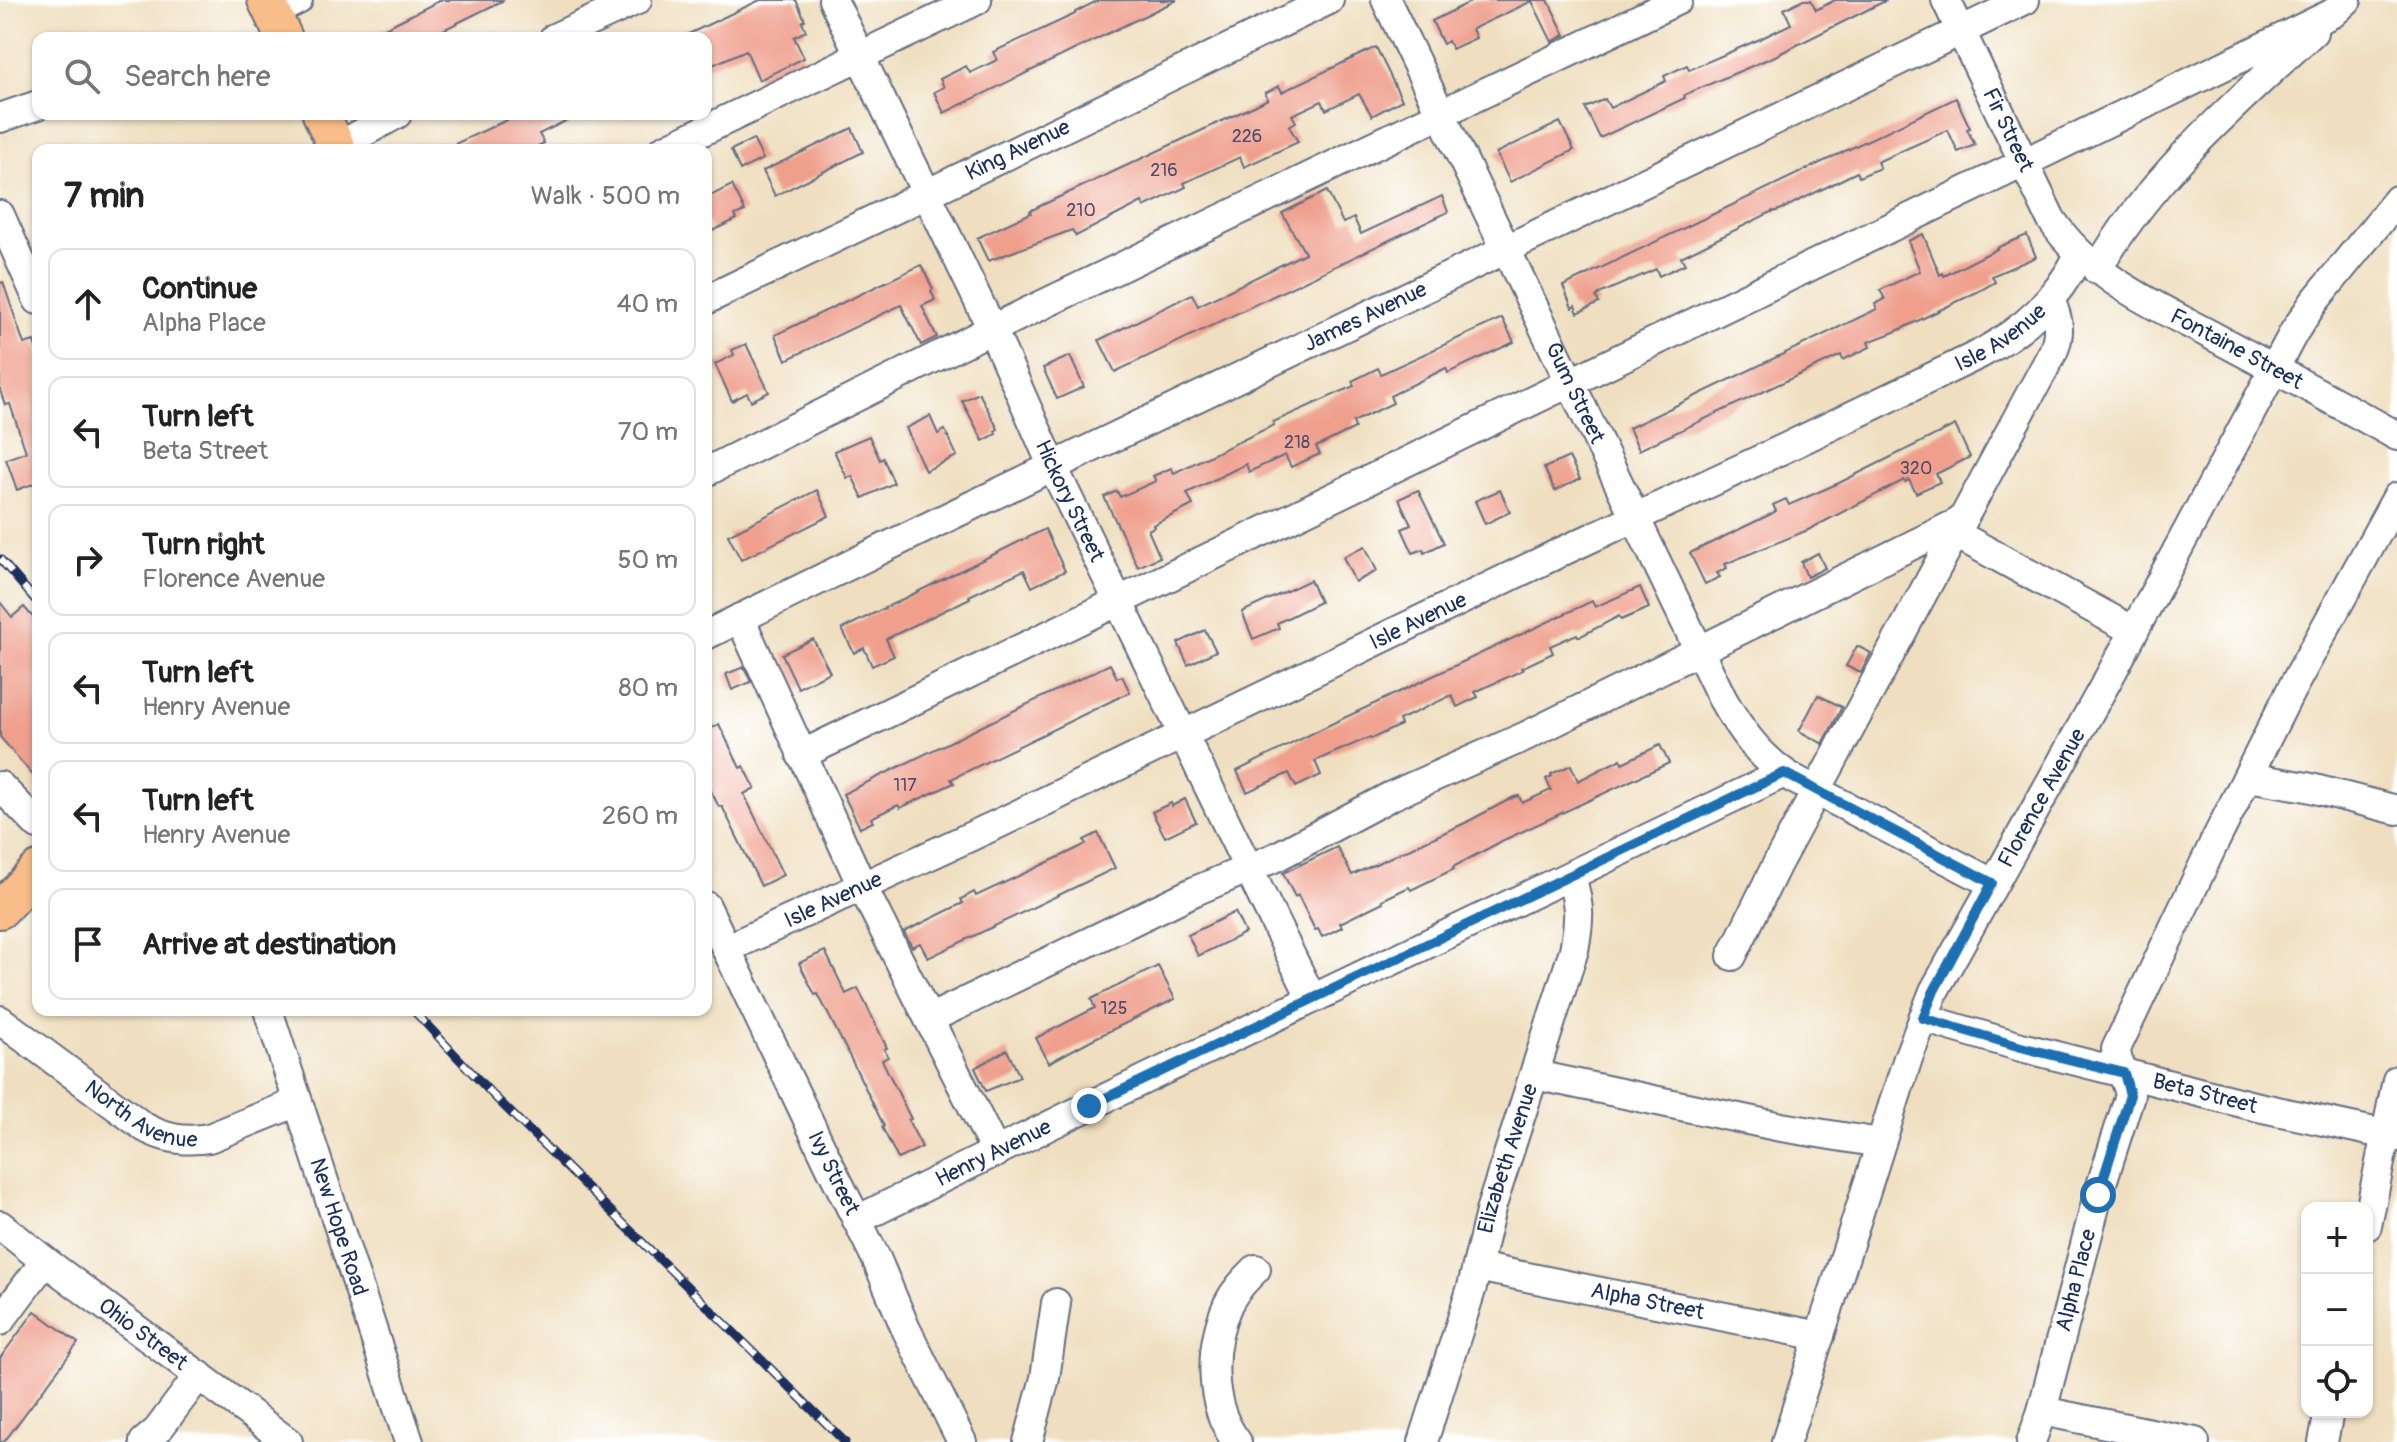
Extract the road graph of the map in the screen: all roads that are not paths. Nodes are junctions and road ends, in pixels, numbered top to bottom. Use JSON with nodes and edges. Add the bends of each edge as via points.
{"nodes":[{"id":1,"x":637,"y":0,"type":"edge"},
{"id":2,"x":833,"y":0,"type":"edge"},
{"id":3,"x":977,"y":0,"type":"edge"},
{"id":4,"x":1329,"y":0,"type":"edge"},
{"id":5,"x":1386,"y":0,"type":"edge"},
{"id":6,"x":1678,"y":0,"type":"edge"},
{"id":7,"x":1946,"y":0,"type":"edge"},
{"id":8,"x":2025,"y":0,"type":"edge"},
{"id":9,"x":2340,"y":7,"type":"edge"},
{"id":10,"x":1960,"y":31,"type":"junction"},
{"id":11,"x":567,"y":32,"type":"edge"},
{"id":12,"x":860,"y":55,"type":"junction"},
{"id":13,"x":32,"y":107,"type":"edge"},
{"id":14,"x":1440,"y":113,"type":"junction"},
{"id":15,"x":0,"y":118,"type":"edge"},
{"id":16,"x":324,"y":120,"type":"edge"},
{"id":17,"x":387,"y":120,"type":"edge"},
{"id":18,"x":336,"y":144,"type":"edge"},
{"id":19,"x":345,"y":144,"type":"edge"},
{"id":20,"x":675,"y":144,"type":"edge"},
{"id":21,"x":2023,"y":163,"type":"junction"},
{"id":22,"x":927,"y":194,"type":"junction"},
{"id":23,"x":2397,"y":200,"type":"edge"},
{"id":24,"x":0,"y":215,"type":"edge"},
{"id":25,"x":1505,"y":249,"type":"junction"},
{"id":26,"x":2088,"y":263,"type":"junction"},
{"id":27,"x":32,"y":287,"type":"edge"},
{"id":28,"x":712,"y":297,"type":"edge"},
{"id":29,"x":2050,"y":300,"type":"junction"},
{"id":30,"x":992,"y":329,"type":"junction"},
{"id":31,"x":2274,"y":368,"type":"junction"},
{"id":32,"x":1570,"y":381,"type":"junction"},
{"id":33,"x":2397,"y":436,"type":"edge"},
{"id":34,"x":1053,"y":467,"type":"junction"},
{"id":35,"x":712,"y":469,"type":"edge"},
{"id":36,"x":2397,"y":497,"type":"edge"},
{"id":37,"x":1636,"y":518,"type":"junction"},
{"id":38,"x":1960,"y":527,"type":"junction"},
{"id":39,"x":1119,"y":601,"type":"junction"},
{"id":40,"x":740,"y":618,"type":"junction"},
{"id":41,"x":2134,"y":631,"type":"junction"},
{"id":42,"x":712,"y":632,"type":"edge"},
{"id":43,"x":1700,"y":650,"type":"junction"},
{"id":44,"x":1184,"y":733,"type":"junction"},
{"id":45,"x":801,"y":755,"type":"junction"},
{"id":46,"x":1784,"y":773,"type":"junction"},
{"id":47,"x":2248,"y":777,"type":"junction"},
{"id":48,"x":0,"y":786,"type":"edge"},
{"id":49,"x":1817,"y":790,"type":"junction"},
{"id":50,"x":32,"y":807,"type":"edge"},
{"id":51,"x":2397,"y":810,"type":"edge"},
{"id":52,"x":1249,"y":867,"type":"junction"},
{"id":53,"x":32,"y":876,"type":"edge"},
{"id":54,"x":1571,"y":876,"type":"junction"},
{"id":55,"x":1992,"y":883,"type":"junction"},
{"id":56,"x":862,"y":886,"type":"junction"},
{"id":57,"x":0,"y":910,"type":"edge"},
{"id":58,"x":712,"y":919,"type":"edge"},
{"id":59,"x":726,"y":949,"type":"junction"},
{"id":60,"x":1732,"y":956,"type":"dead end"},
{"id":61,"x":1312,"y":999,"type":"junction"},
{"id":62,"x":270,"y":1016,"type":"edge"},
{"id":63,"x":1923,"y":1018,"type":"junction"},
{"id":64,"x":929,"y":1019,"type":"junction"},
{"id":65,"x":0,"y":1020,"type":"edge"},
{"id":66,"x":2124,"y":1073,"type":"junction"},
{"id":67,"x":1535,"y":1075,"type":"junction"},
{"id":68,"x":2397,"y":1080,"type":"edge"},
{"id":69,"x":298,"y":1102,"type":"junction"},
{"id":70,"x":2391,"y":1136,"type":"edge"},
{"id":71,"x":1880,"y":1143,"type":"junction"},
{"id":72,"x":996,"y":1153,"type":"junction"},
{"id":73,"x":2373,"y":1204,"type":"edge"},
{"id":74,"x":857,"y":1220,"type":"junction"},
{"id":75,"x":0,"y":1225,"type":"edge"},
{"id":76,"x":45,"y":1261,"type":"junction"},
{"id":77,"x":1477,"y":1267,"type":"junction"},
{"id":78,"x":1256,"y":1269,"type":"dead end"},
{"id":79,"x":1056,"y":1303,"type":"dead end"},
{"id":80,"x":0,"y":1321,"type":"edge"},
{"id":81,"x":1820,"y":1336,"type":"junction"},
{"id":82,"x":199,"y":1375,"type":"junction"},
{"id":83,"x":2042,"y":1411,"type":"junction"},
{"id":84,"x":2328,"y":1418,"type":"edge"},
{"id":85,"x":144,"y":1442,"type":"edge"},
{"id":86,"x":288,"y":1442,"type":"edge"},
{"id":87,"x":409,"y":1442,"type":"edge"},
{"id":88,"x":962,"y":1442,"type":"edge"},
{"id":89,"x":1028,"y":1442,"type":"edge"},
{"id":90,"x":1237,"y":1442,"type":"edge"},
{"id":91,"x":1423,"y":1442,"type":"edge"},
{"id":92,"x":1786,"y":1442,"type":"edge"},
{"id":93,"x":2031,"y":1442,"type":"edge"},
{"id":94,"x":2195,"y":1442,"type":"edge"},
{"id":95,"x":2323,"y":1442,"type":"edge"}],
"edges":[{"from":1,"to":11,"type":"street"},
{"from":2,"to":12,"type":"street","name":"Hickory Street"},
{"from":3,"to":12,"type":"street"},
{"from":4,"to":22,"type":"street","name":"King Avenue"},
{"from":5,"to":14,"type":"street","name":"Gum Street"},
{"from":6,"to":14,"type":"street"},
{"from":7,"to":10,"type":"street","name":"Fir Street"},
{"from":8,"to":10,"type":"street","name":"James Avenue"},
{"from":9,"to":21,"type":"street"},
{"from":9,"to":26,"type":"street","name":"Isle Avenue","via":[[2175,164]]},
{"from":10,"to":21,"type":"street","name":"Fir Street"},
{"from":10,"to":25,"type":"street","name":"James Avenue"},
{"from":12,"to":20,"type":"street"},
{"from":12,"to":22,"type":"street","name":"Hickory Street"},
{"from":13,"to":15,"type":"street"},
{"from":14,"to":25,"type":"street","name":"Gum Street"},
{"from":14,"to":30,"type":"street"},
{"from":16,"to":18,"type":"main road"},
{"from":17,"to":19,"type":"street"},
{"from":21,"to":26,"type":"street","name":"Fir Street","via":[[2065,241]]},
{"from":21,"to":32,"type":"street"},
{"from":22,"to":28,"type":"street","name":"King Avenue"},
{"from":22,"to":30,"type":"street","name":"Hickory Street"},
{"from":23,"to":31,"type":"street","name":"Florence Avenue","via":[[2314,302]]},
{"from":24,"to":27,"type":"street"},
{"from":25,"to":32,"type":"street","name":"Gum Street"},
{"from":25,"to":34,"type":"street","name":"James Avenue"},
{"from":26,"to":29,"type":"street","name":"Isle Avenue"},
{"from":26,"to":31,"type":"street","name":"Fontaine Street"},
{"from":29,"to":37,"type":"street","name":"Isle Avenue","via":[[2009,338],[1980,354]]},
{"from":29,"to":38,"type":"street","via":[[2059,324],[2058,340]]},
{"from":30,"to":34,"type":"street","name":"Hickory Street"},
{"from":30,"to":35,"type":"street"},
{"from":31,"to":33,"type":"street","name":"Fontaine Street"},
{"from":31,"to":41,"type":"street","name":"Florence Avenue"},
{"from":32,"to":37,"type":"street","name":"Gum Street"},
{"from":32,"to":39,"type":"street"},
{"from":34,"to":39,"type":"street","name":"Hickory Street"},
{"from":34,"to":40,"type":"street","name":"James Avenue"},
{"from":36,"to":47,"type":"street","name":"Alpha Place"},
{"from":37,"to":43,"type":"street","name":"Gum Street"},
{"from":37,"to":44,"type":"street","name":"Isle Avenue"},
{"from":38,"to":41,"type":"street"},
{"from":38,"to":43,"type":"street"},
{"from":38,"to":49,"type":"street"},
{"from":39,"to":44,"type":"street","name":"Hickory Street"},
{"from":39,"to":45,"type":"street"},
{"from":40,"to":42,"type":"street","name":"James Avenue"},
{"from":40,"to":45,"type":"street"},
{"from":41,"to":55,"type":"street","name":"Florence Avenue"},
{"from":43,"to":46,"type":"street","name":"Gum Street","via":[[1741,729]]},
{"from":43,"to":52,"type":"street"},
{"from":44,"to":52,"type":"street","name":"Hickory Street"},
{"from":44,"to":56,"type":"street","name":"Isle Avenue"},
{"from":45,"to":56,"type":"street"},
{"from":46,"to":49,"type":"street"},
{"from":46,"to":54,"type":"street","name":"Henry Avenue"},
{"from":47,"to":51,"type":"street"},
{"from":47,"to":66,"type":"street","name":"Alpha Place","via":[[2116,1049]]},
{"from":48,"to":50,"type":"street"},
{"from":49,"to":55,"type":"street"},
{"from":49,"to":60,"type":"street"},
{"from":52,"to":61,"type":"street","name":"Hickory Street"},
{"from":52,"to":64,"type":"street"},
{"from":53,"to":57,"type":"main road"},
{"from":54,"to":61,"type":"street","name":"Henry Avenue"},
{"from":54,"to":67,"type":"street","name":"Elizabeth Avenue","via":[[1580,919]]},
{"from":55,"to":63,"type":"street","name":"Florence Avenue"},
{"from":56,"to":59,"type":"street","name":"Isle Avenue"},
{"from":56,"to":64,"type":"street"},
{"from":58,"to":59,"type":"street","name":"Ivy Street"},
{"from":59,"to":74,"type":"street","name":"Ivy Street"},
{"from":61,"to":72,"type":"street","name":"Henry Avenue"},
{"from":62,"to":69,"type":"street","name":"New Hope Road"},
{"from":63,"to":66,"type":"street","name":"Beta Street"},
{"from":63,"to":71,"type":"street","name":"Florence Avenue"},
{"from":64,"to":72,"type":"street"},
{"from":65,"to":69,"type":"street","name":"North Avenue","via":[[144,1127],[170,1139],[209,1138]]},
{"from":66,"to":70,"type":"street","name":"Beta Street"},
{"from":66,"to":83,"type":"street","name":"Alpha Place","via":[[2130,1095]]},
{"from":67,"to":71,"type":"street"},
{"from":67,"to":77,"type":"street","name":"Elizabeth Avenue"},
{"from":68,"to":70,"type":"street"},
{"from":69,"to":87,"type":"street","name":"New Hope Road"},
{"from":70,"to":73,"type":"street"},
{"from":71,"to":81,"type":"street","name":"Florence Avenue"},
{"from":72,"to":74,"type":"street","name":"Henry Avenue"},
{"from":74,"to":88,"type":"street","name":"Ivy Street"},
{"from":75,"to":76,"type":"street","name":"Ohio Street"},
{"from":76,"to":80,"type":"street"},
{"from":76,"to":82,"type":"street","name":"Ohio Street"},
{"from":77,"to":81,"type":"street","name":"Alpha Street"},
{"from":77,"to":91,"type":"street","name":"Elizabeth Avenue"},
{"from":78,"to":90,"type":"street","via":[[1229,1302],[1217,1346],[1218,1406]]},
{"from":79,"to":89,"type":"street","via":[[1045,1378]]},
{"from":81,"to":92,"type":"street","name":"Florence Avenue"},
{"from":82,"to":85,"type":"street"},
{"from":82,"to":86,"type":"street","name":"Ohio Street"},
{"from":83,"to":93,"type":"street","name":"Alpha Place"},
{"from":83,"to":94,"type":"street"},
{"from":84,"to":95,"type":"street"}]}
